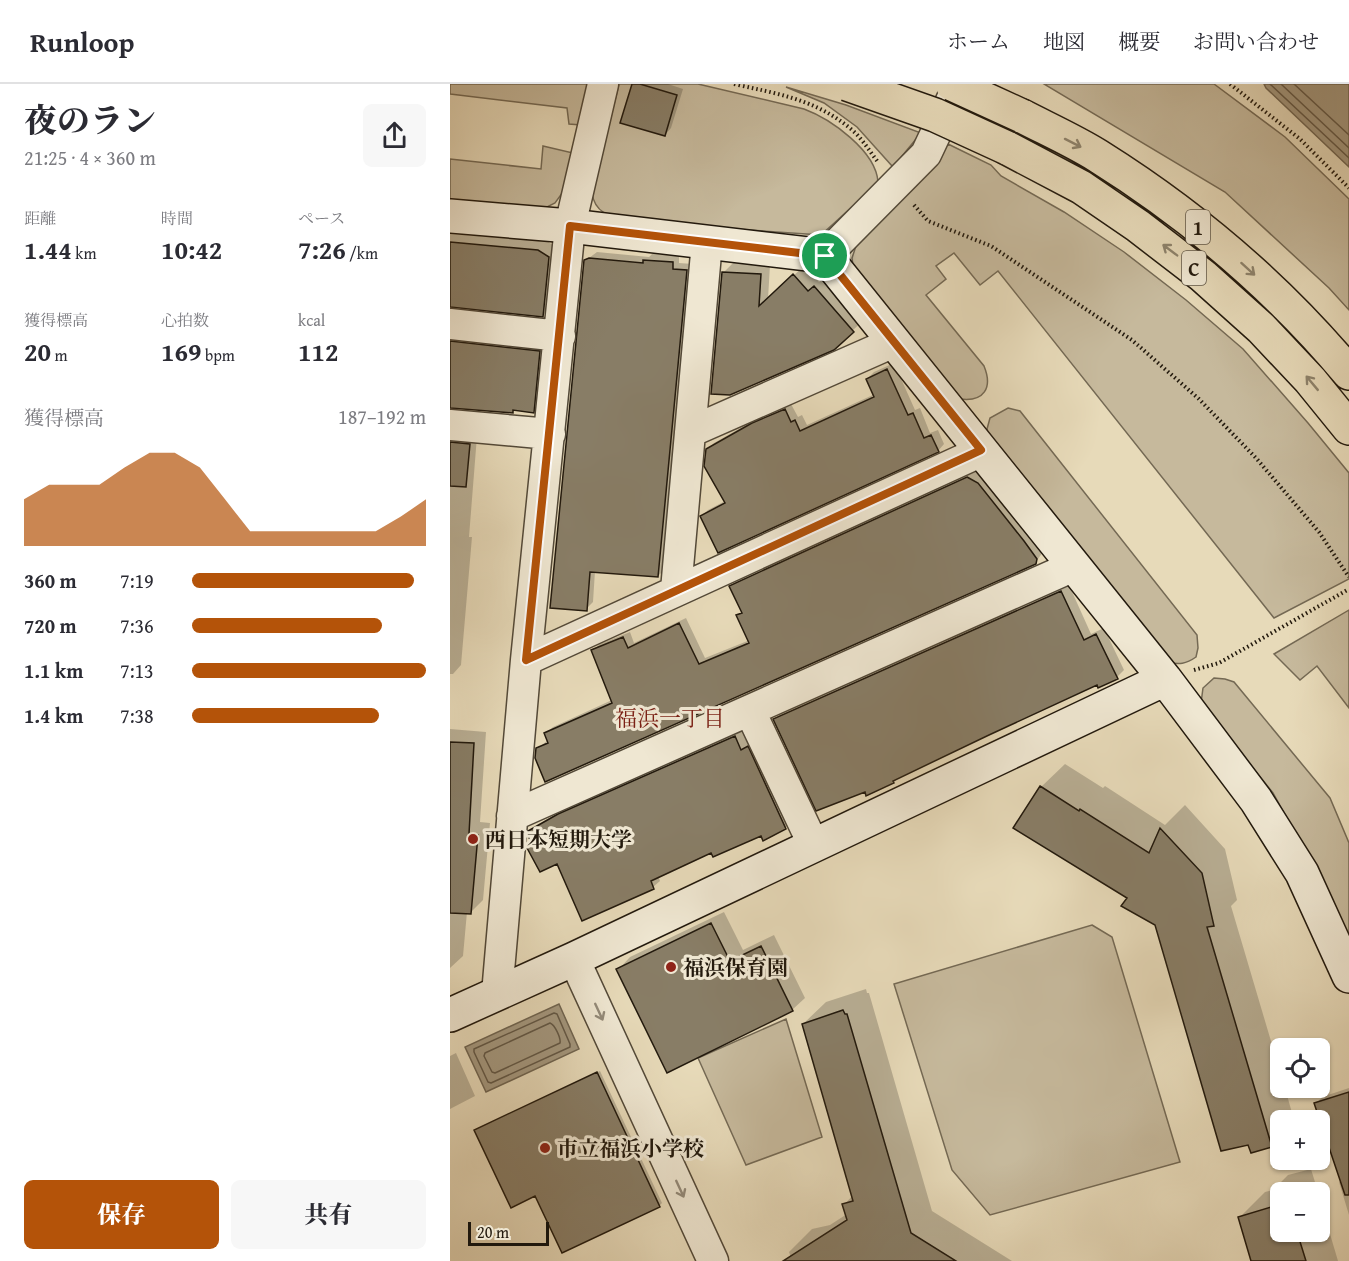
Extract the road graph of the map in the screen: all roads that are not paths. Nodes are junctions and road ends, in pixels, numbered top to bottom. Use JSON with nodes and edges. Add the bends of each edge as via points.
{"nodes":[{"id":1,"x":603,"y":84,"type":"edge"},
{"id":2,"x":847,"y":84,"type":"edge"},
{"id":3,"x":952,"y":84,"type":"edge"},
{"id":4,"x":959,"y":84,"type":"edge"},
{"id":5,"x":450,"y":216,"type":"edge"},
{"id":6,"x":570,"y":226,"type":"junction"},
{"id":7,"x":707,"y":242,"type":"junction"},
{"id":8,"x":825,"y":256,"type":"junction"},
{"id":9,"x":450,"y":324,"type":"edge"},
{"id":10,"x":560,"y":336,"type":"junction"},
{"id":11,"x":894,"y":342,"type":"junction"},
{"id":12,"x":1349,"y":373,"type":"edge"},
{"id":13,"x":450,"y":425,"type":"edge"},
{"id":14,"x":1349,"y":428,"type":"edge"},
{"id":15,"x":690,"y":432,"type":"junction"},
{"id":16,"x":550,"y":434,"type":"junction"},
{"id":17,"x":981,"y":450,"type":"junction"},
{"id":18,"x":1074,"y":566,"type":"junction"},
{"id":19,"x":676,"y":590,"type":"junction"},
{"id":20,"x":526,"y":660,"type":"junction"},
{"id":21,"x":1165,"y":680,"type":"junction"},
{"id":22,"x":750,"y":711,"type":"junction"},
{"id":23,"x":512,"y":816,"type":"junction"},
{"id":24,"x":814,"y":846,"type":"junction"},
{"id":25,"x":574,"y":959,"type":"junction"},
{"id":26,"x":1349,"y":976,"type":"edge"},
{"id":27,"x":497,"y":994,"type":"junction"},
{"id":28,"x":450,"y":1015,"type":"edge"},
{"id":29,"x":713,"y":1261,"type":"edge"}],
"edges":[{"from":1,"to":6,"type":"street"},
{"from":14,"to":2,"type":"highway","number":"C","one_way":true,"bridge":true,"via":[[1262,328],[1138,226],[1081,187],[1007,148],[935,115]]},
{"from":3,"to":12,"type":"highway","number":"1","one_way":true,"bridge":true,"via":[[1098,155],[1225,247],[1286,302]]},
{"from":4,"to":8,"type":"street","via":[[926,154]]},
{"from":5,"to":6,"type":"street"},
{"from":6,"to":7,"type":"street"},
{"from":6,"to":10,"type":"street"},
{"from":7,"to":8,"type":"street"},
{"from":7,"to":15,"type":"street"},
{"from":8,"to":11,"type":"street"},
{"from":9,"to":10,"type":"street"},
{"from":10,"to":16,"type":"street"},
{"from":11,"to":15,"type":"street"},
{"from":11,"to":17,"type":"street"},
{"from":13,"to":16,"type":"street"},
{"from":15,"to":19,"type":"street"},
{"from":16,"to":20,"type":"street"},
{"from":17,"to":18,"type":"street"},
{"from":17,"to":19,"type":"street"},
{"from":18,"to":21,"type":"street"},
{"from":18,"to":22,"type":"street"},
{"from":19,"to":20,"type":"street"},
{"from":20,"to":23,"type":"street"},
{"from":21,"to":24,"type":"street"},
{"from":21,"to":26,"type":"street","via":[[1256,800],[1302,873]]},
{"from":22,"to":23,"type":"street"},
{"from":22,"to":24,"type":"street"},
{"from":23,"to":27,"type":"street"},
{"from":24,"to":25,"type":"street"},
{"from":25,"to":27,"type":"street"},
{"from":25,"to":29,"type":"street","one_way":true},
{"from":27,"to":28,"type":"street"}]}
